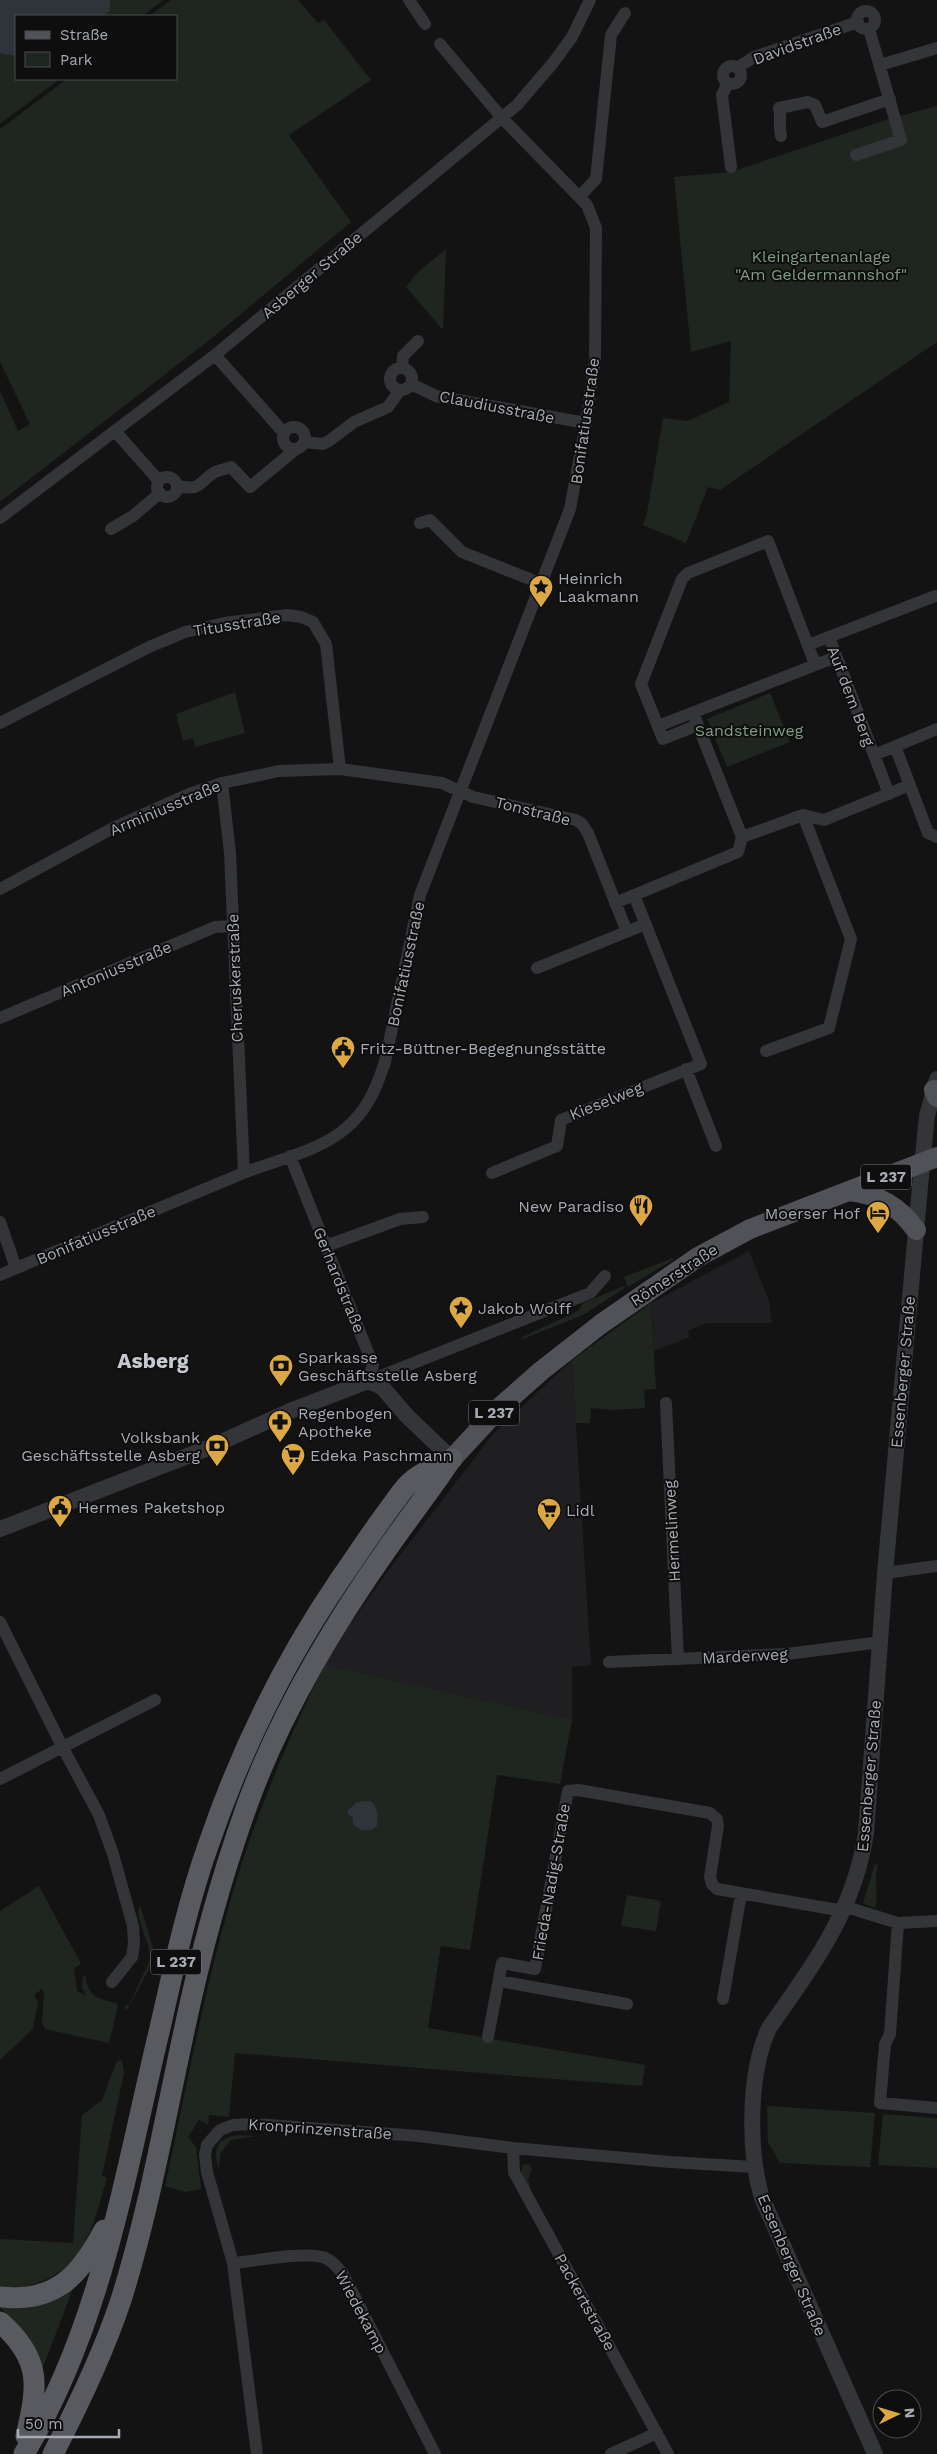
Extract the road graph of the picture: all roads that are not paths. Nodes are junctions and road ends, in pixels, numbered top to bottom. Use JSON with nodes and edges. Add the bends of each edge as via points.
{"nodes":[{"id":1,"x":409,"y":0,"type":"edge"},
{"id":2,"x":590,"y":0,"type":"edge"},
{"id":3,"x":867,"y":6,"type":"edge"},
{"id":4,"x":625,"y":13,"type":"dead end"},
{"id":5,"x":424,"y":24,"type":"dead end"},
{"id":6,"x":863,"y":26,"type":"junction"},
{"id":7,"x":440,"y":44,"type":"dead end"},
{"id":8,"x":937,"y":48,"type":"edge"},
{"id":9,"x":880,"y":65,"type":"junction"},
{"id":10,"x":890,"y":99,"type":"junction"},
{"id":11,"x":502,"y":118,"type":"junction"},
{"id":12,"x":781,"y":136,"type":"dead end"},
{"id":13,"x":856,"y":155,"type":"dead end"},
{"id":14,"x":731,"y":167,"type":"dead end"},
{"id":15,"x":580,"y":196,"type":"junction"},
{"id":16,"x":418,"y":341,"type":"dead end"},
{"id":17,"x":215,"y":355,"type":"junction"},
{"id":18,"x":402,"y":368,"type":"junction"},
{"id":19,"x":405,"y":387,"type":"junction"},
{"id":20,"x":586,"y":424,"type":"junction"},
{"id":21,"x":114,"y":431,"type":"junction"},
{"id":22,"x":284,"y":433,"type":"junction"},
{"id":23,"x":300,"y":446,"type":"junction"},
{"id":24,"x":160,"y":487,"type":"junction"},
{"id":25,"x":0,"y":518,"type":"edge"},
{"id":26,"x":420,"y":523,"type":"dead end"},
{"id":27,"x":111,"y":529,"type":"dead end"},
{"id":28,"x":542,"y":584,"type":"junction"},
{"id":29,"x":935,"y":596,"type":"dead end"},
{"id":30,"x":829,"y":637,"type":"junction"},
{"id":31,"x":808,"y":645,"type":"junction"},
{"id":32,"x":836,"y":657,"type":"junction"},
{"id":33,"x":815,"y":664,"type":"junction"},
{"id":34,"x":693,"y":712,"type":"junction"},
{"id":35,"x":0,"y":723,"type":"edge"},
{"id":36,"x":698,"y":725,"type":"junction"},
{"id":37,"x":658,"y":726,"type":"junction"},
{"id":38,"x":937,"y":729,"type":"edge"},
{"id":39,"x":895,"y":746,"type":"junction"},
{"id":40,"x":874,"y":755,"type":"junction"},
{"id":41,"x":340,"y":770,"type":"junction"},
{"id":42,"x":222,"y":784,"type":"junction"},
{"id":43,"x":910,"y":785,"type":"junction"},
{"id":44,"x":460,"y":791,"type":"junction"},
{"id":45,"x":889,"y":794,"type":"junction"},
{"id":46,"x":803,"y":815,"type":"junction"},
{"id":47,"x":742,"y":837,"type":"junction"},
{"id":48,"x":937,"y":838,"type":"edge"},
{"id":49,"x":0,"y":889,"type":"edge"},
{"id":50,"x":634,"y":895,"type":"junction"},
{"id":51,"x":615,"y":902,"type":"junction"},
{"id":52,"x":646,"y":924,"type":"junction"},
{"id":53,"x":233,"y":926,"type":"junction"},
{"id":54,"x":627,"y":932,"type":"junction"},
{"id":55,"x":537,"y":968,"type":"dead end"},
{"id":56,"x":0,"y":1018,"type":"edge"},
{"id":57,"x":766,"y":1051,"type":"dead end"},
{"id":58,"x":686,"y":1069,"type":"junction"},
{"id":59,"x":936,"y":1088,"type":"edge"},
{"id":60,"x":716,"y":1146,"type":"dead end"},
{"id":61,"x":290,"y":1156,"type":"junction"},
{"id":62,"x":930,"y":1160,"type":"edge"},
{"id":63,"x":244,"y":1173,"type":"junction"},
{"id":64,"x":492,"y":1173,"type":"dead end"},
{"id":65,"x":849,"y":1191,"type":"junction"},
{"id":66,"x":423,"y":1217,"type":"dead end"},
{"id":67,"x":0,"y":1222,"type":"edge"},
{"id":68,"x":916,"y":1230,"type":"junction"},
{"id":69,"x":326,"y":1246,"type":"junction"},
{"id":70,"x":16,"y":1268,"type":"junction"},
{"id":71,"x":0,"y":1276,"type":"edge"},
{"id":72,"x":605,"y":1276,"type":"dead end"},
{"id":73,"x":368,"y":1381,"type":"junction"},
{"id":74,"x":666,"y":1403,"type":"dead end"},
{"id":75,"x":452,"y":1458,"type":"junction"},
{"id":76,"x":4,"y":1525,"type":"edge"},
{"id":77,"x":937,"y":1566,"type":"edge"},
{"id":78,"x":885,"y":1573,"type":"junction"},
{"id":79,"x":0,"y":1622,"type":"edge"},
{"id":80,"x":881,"y":1642,"type":"junction"},
{"id":81,"x":678,"y":1660,"type":"junction"},
{"id":82,"x":609,"y":1662,"type":"dead end"},
{"id":83,"x":156,"y":1700,"type":"dead end"},
{"id":84,"x":63,"y":1748,"type":"junction"},
{"id":85,"x":0,"y":1779,"type":"edge"},
{"id":86,"x":741,"y":1894,"type":"junction"},
{"id":87,"x":845,"y":1909,"type":"junction"},
{"id":88,"x":937,"y":1921,"type":"edge"},
{"id":89,"x":898,"y":1923,"type":"junction"},
{"id":90,"x":535,"y":1969,"type":"junction"},
{"id":91,"x":499,"y":1981,"type":"junction"},
{"id":92,"x":112,"y":1982,"type":"dead end"},
{"id":93,"x":532,"y":1987,"type":"junction"},
{"id":94,"x":723,"y":1998,"type":"dead end"},
{"id":95,"x":627,"y":2004,"type":"dead end"},
{"id":96,"x":488,"y":2037,"type":"dead end"},
{"id":97,"x":937,"y":2108,"type":"edge"},
{"id":98,"x":513,"y":2148,"type":"junction"},
{"id":99,"x":754,"y":2167,"type":"junction"},
{"id":100,"x":122,"y":2194,"type":"junction"},
{"id":101,"x":233,"y":2263,"type":"junction"},
{"id":102,"x":0,"y":2296,"type":"edge"},
{"id":103,"x":0,"y":2322,"type":"edge"},
{"id":104,"x":86,"y":2387,"type":"junction"},
{"id":105,"x":657,"y":2433,"type":"junction"},
{"id":106,"x":23,"y":2454,"type":"edge"},
{"id":107,"x":53,"y":2454,"type":"edge"},
{"id":108,"x":68,"y":2454,"type":"edge"},
{"id":109,"x":258,"y":2454,"type":"edge"},
{"id":110,"x":435,"y":2454,"type":"edge"},
{"id":111,"x":611,"y":2454,"type":"edge"},
{"id":112,"x":668,"y":2454,"type":"edge"},
{"id":113,"x":874,"y":2454,"type":"edge"}],
"edges":[{"from":1,"to":5,"type":"street"},
{"from":2,"to":11,"type":"street","name":"Asberger Straße","via":[[572,37],[553,63],[518,105]]},
{"from":3,"to":6,"type":"street","via":[[875,19],[874,24]]},
{"from":4,"to":15,"type":"street","via":[[611,35],[596,179]]},
{"from":6,"to":9,"type":"street"},
{"from":6,"to":14,"type":"street","name":"Davidstraße","via":[[754,57],[738,68],[738,80],[732,84],[728,82],[722,96]]},
{"from":7,"to":11,"type":"street","name":"Bonifatiusstraße"},
{"from":8,"to":9,"type":"street"},
{"from":9,"to":10,"type":"street"},
{"from":10,"to":12,"type":"street","via":[[822,122],[816,105],[808,102],[779,108]]},
{"from":10,"to":13,"type":"street","via":[[901,140]]},
{"from":11,"to":15,"type":"street","name":"Bonifatiusstraße"},
{"from":11,"to":17,"type":"street","name":"Asberger Straße"},
{"from":15,"to":20,"type":"street","name":"Bonifatiusstraße","via":[[596,228],[595,359]]},
{"from":16,"to":18,"type":"street","via":[[404,356]]},
{"from":17,"to":21,"type":"street","name":"Asberger Straße"},
{"from":17,"to":22,"type":"street"},
{"from":18,"to":19,"type":"street","via":[[410,374]]},
{"from":18,"to":19,"type":"street","via":[[392,372],[391,385]]},
{"from":19,"to":20,"type":"street","name":"Claudiusstraße","via":[[436,396]]},
{"from":19,"to":23,"type":"street","via":[[388,406],[354,422],[324,444]]},
{"from":20,"to":28,"type":"street","name":"Bonifatiusstraße","via":[[570,510]]},
{"from":21,"to":24,"type":"street"},
{"from":21,"to":25,"type":"street","name":"Asberger Straße"},
{"from":22,"to":23,"type":"street","via":[[285,444]]},
{"from":22,"to":23,"type":"street","via":[[291,428],[299,428],[305,434]]},
{"from":23,"to":24,"type":"street","via":[[250,487],[231,467],[216,472],[198,487],[177,486],[171,496],[165,496]]},
{"from":24,"to":27,"type":"street","via":[[133,516]]},
{"from":26,"to":28,"type":"street","via":[[430,520],[462,552]]},
{"from":28,"to":44,"type":"street","name":"Bonifatiusstraße"},
{"from":29,"to":30,"type":"street","name":"Auf dem Berg"},
{"from":30,"to":31,"type":"street","name":"Auf dem Berg"},
{"from":30,"to":32,"type":"street","name":"Auf dem Berg"},
{"from":31,"to":33,"type":"street","name":"Auf dem Berg"},
{"from":31,"to":37,"type":"street","name":"Auf dem Berg","via":[[768,541],[688,573],[682,579],[641,684]]},
{"from":32,"to":33,"type":"street"},
{"from":32,"to":40,"type":"street","name":"Auf dem Berg"},
{"from":33,"to":34,"type":"street"},
{"from":34,"to":36,"type":"street"},
{"from":34,"to":37,"type":"street"},
{"from":35,"to":41,"type":"street","name":"Titusstraße","via":[[185,632],[287,615],[313,622],[326,644]]},
{"from":36,"to":37,"type":"street","via":[[663,739]]},
{"from":36,"to":47,"type":"street"},
{"from":38,"to":39,"type":"street","name":"Auf dem Berg"},
{"from":39,"to":40,"type":"street","name":"Auf dem Berg"},
{"from":39,"to":43,"type":"street","name":"Auf dem Berg"},
{"from":40,"to":45,"type":"street","name":"Auf dem Berg"},
{"from":41,"to":42,"type":"street","name":"Arminiusstraße","via":[[279,771]]},
{"from":41,"to":44,"type":"street","name":"Arminiusstraße","via":[[442,783]]},
{"from":42,"to":49,"type":"street","name":"Arminiusstraße","via":[[188,794],[113,828]]},
{"from":42,"to":53,"type":"street","name":"Cheruskerstraße","via":[[230,853]]},
{"from":43,"to":45,"type":"street"},
{"from":43,"to":48,"type":"street","name":"Auf dem Berg","via":[[928,833]]},
{"from":44,"to":51,"type":"street","name":"Tonstraße","via":[[473,797],[571,818],[582,824]]},
{"from":44,"to":61,"type":"street","name":"Bonifatiusstraße","via":[[420,896],[385,1062],[373,1096],[344,1130]]},
{"from":45,"to":46,"type":"street","via":[[824,820]]},
{"from":46,"to":47,"type":"street"},
{"from":46,"to":57,"type":"street","via":[[851,940],[829,1028]]},
{"from":47,"to":50,"type":"street","via":[[738,852]]},
{"from":50,"to":51,"type":"street"},
{"from":50,"to":52,"type":"street"},
{"from":51,"to":54,"type":"street","name":"Tonstraße"},
{"from":52,"to":54,"type":"street"},
{"from":52,"to":58,"type":"street","name":"Kieselweg","via":[[700,1064]]},
{"from":53,"to":56,"type":"street","name":"Antoniusstraße","via":[[215,927]]},
{"from":53,"to":63,"type":"street","name":"Cheruskerstraße"},
{"from":54,"to":55,"type":"street"},
{"from":58,"to":60,"type":"street"},
{"from":58,"to":64,"type":"street","name":"Kieselweg","via":[[561,1120],[557,1146]]},
{"from":59,"to":62,"type":"street","name":"Essenberger Straße","via":[[928,1116]]},
{"from":61,"to":63,"type":"street","name":"Bonifatiusstraße"},
{"from":61,"to":69,"type":"street","name":"Gerhardstraße"},
{"from":62,"to":65,"type":"main road","name":"Römerstraße","number":"L 237"},
{"from":62,"to":68,"type":"street","name":"Essenberger Straße"},
{"from":63,"to":70,"type":"street","name":"Bonifatiusstraße"},
{"from":65,"to":68,"type":"main road","via":[[881,1198],[905,1216]]},
{"from":65,"to":75,"type":"main road","name":"Römerstraße","number":"L 237","via":[[750,1229],[662,1280],[541,1371],[499,1408]]},
{"from":66,"to":69,"type":"street","via":[[400,1219]]},
{"from":67,"to":70,"type":"street"},
{"from":68,"to":78,"type":"street","name":"Essenberger Straße"},
{"from":69,"to":73,"type":"street","name":"Gerhardstraße","via":[[373,1365]]},
{"from":70,"to":71,"type":"street","name":"Bonifatiusstraße"},
{"from":72,"to":73,"type":"street","via":[[590,1293]]},
{"from":73,"to":75,"type":"street","via":[[382,1387],[407,1416]]},
{"from":73,"to":76,"type":"street","via":[[208,1448]]},
{"from":74,"to":81,"type":"street","name":"Hermelinweg"},
{"from":75,"to":100,"type":"highway","number":"L 237","via":[[411,1481],[384,1515],[294,1653],[252,1736],[207,1847],[194,1892]]},
{"from":75,"to":104,"type":"highway","number":"L 237","via":[[387,1549],[321,1651],[256,1781],[204,1947],[135,2252],[104,2349]]},
{"from":77,"to":78,"type":"street"},
{"from":78,"to":80,"type":"street","name":"Essenberger Straße"},
{"from":79,"to":84,"type":"street"},
{"from":80,"to":81,"type":"street","name":"Marderweg","via":[[787,1654]]},
{"from":80,"to":87,"type":"street","name":"Essenberger Straße","via":[[866,1833],[861,1866]]},
{"from":81,"to":82,"type":"street","name":"Marderweg"},
{"from":83,"to":84,"type":"street"},
{"from":84,"to":85,"type":"street"},
{"from":84,"to":92,"type":"street","via":[[99,1815],[133,1926],[132,1958]]},
{"from":86,"to":87,"type":"street","name":"Frieda-Nadig-Straße"},
{"from":86,"to":90,"type":"street","name":"Frieda-Nadig-Straße","via":[[717,1889],[712,1884],[710,1877],[718,1826],[717,1818],[710,1813],[578,1790],[568,1791]]},
{"from":86,"to":94,"type":"street"},
{"from":87,"to":89,"type":"street","name":"Frieda-Nadig-Straße"},
{"from":87,"to":99,"type":"street","name":"Essenberger Straße","via":[[816,1961],[763,2041],[754,2103]]},
{"from":88,"to":89,"type":"street"},
{"from":89,"to":97,"type":"street","via":[[890,2034],[885,2044],[880,2103]]},
{"from":90,"to":91,"type":"street","name":"Frieda-Nadig-Straße","via":[[502,1963]]},
{"from":90,"to":93,"type":"street","name":"Frieda-Nadig-Straße"},
{"from":91,"to":93,"type":"street"},
{"from":91,"to":96,"type":"street","name":"Frieda-Nadig-Straße"},
{"from":93,"to":95,"type":"street"},
{"from":98,"to":99,"type":"street","name":"Kronprinzenstraße"},
{"from":98,"to":101,"type":"street","name":"Kronprinzenstraße","via":[[419,2136],[241,2123],[226,2127],[212,2136],[205,2155]]},
{"from":98,"to":105,"type":"street","name":"Packertstraße","via":[[514,2172]]},
{"from":99,"to":113,"type":"street","name":"Essenberger Straße","via":[[762,2198]]},
{"from":100,"to":102,"type":"highway","via":[[83,2266],[65,2282],[32,2296]]},
{"from":100,"to":106,"type":"highway","number":"L 237","via":[[100,2275],[70,2362],[44,2421]]},
{"from":101,"to":109,"type":"street","name":"Kronprinzenstraße"},
{"from":101,"to":110,"type":"street","name":"Wiedekamp","via":[[306,2256],[323,2257],[333,2262],[343,2274]]},
{"from":103,"to":106,"type":"highway","via":[[14,2334],[34,2372],[35,2398]]},
{"from":104,"to":107,"type":"highway","number":"L 237"},
{"from":104,"to":108,"type":"highway","via":[[86,2414]]},
{"from":105,"to":111,"type":"street"},
{"from":105,"to":112,"type":"street","name":"Packertstraße"}]}
